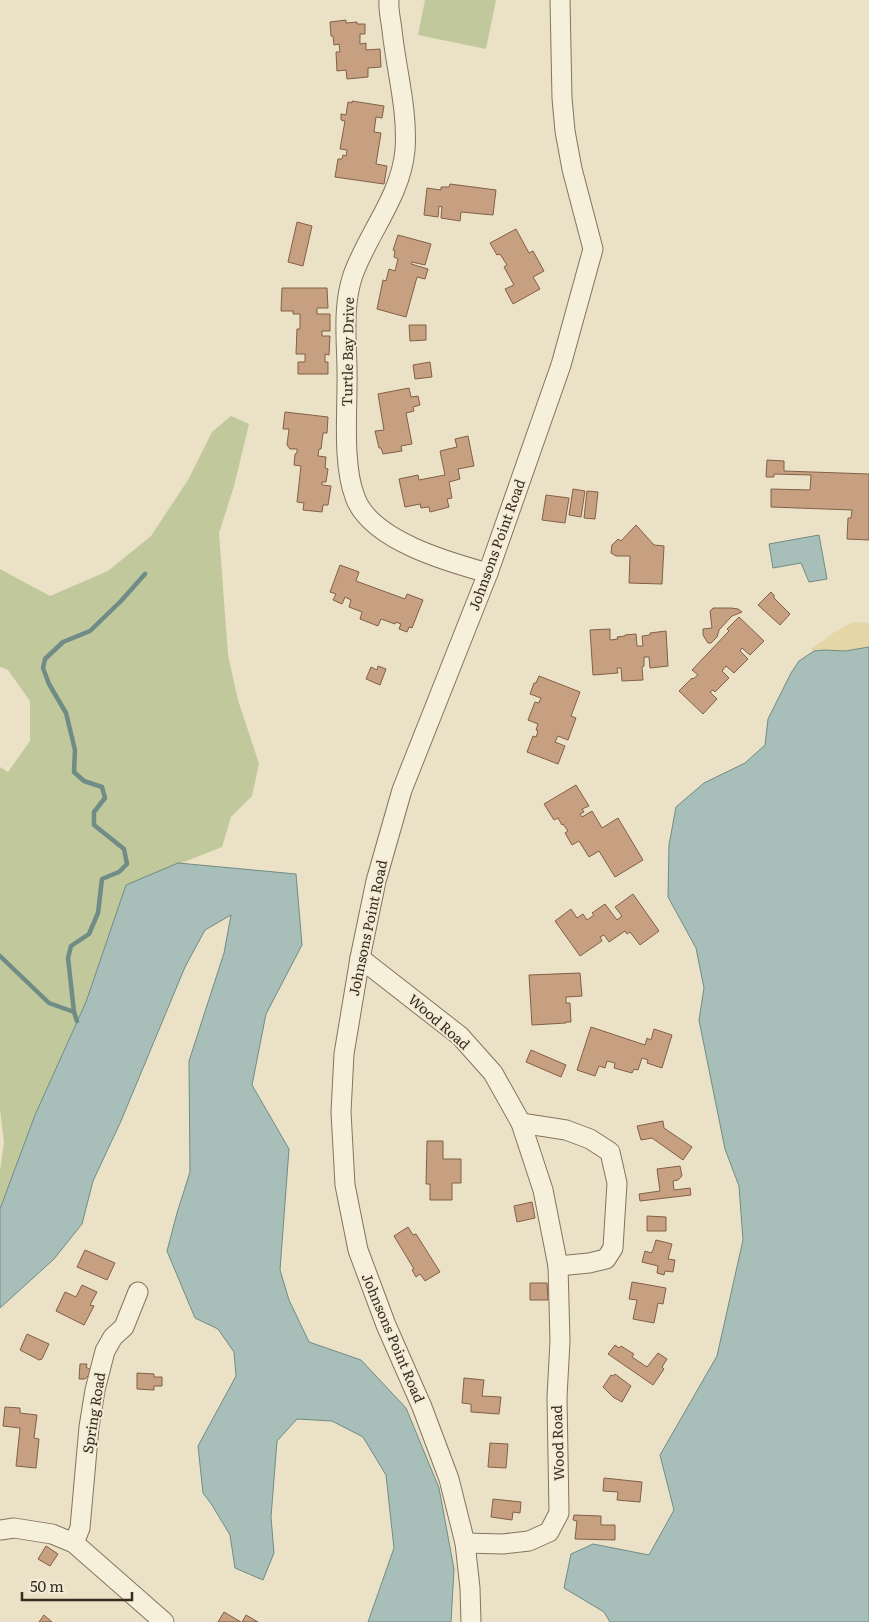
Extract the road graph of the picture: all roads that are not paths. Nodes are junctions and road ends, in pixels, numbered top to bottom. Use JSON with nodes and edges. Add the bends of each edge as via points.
{"nodes":[{"id":1,"x":389,"y":0,"type":"edge"},
{"id":2,"x":560,"y":0,"type":"edge"},
{"id":3,"x":488,"y":573,"type":"junction"},
{"id":4,"x":360,"y":958,"type":"junction"},
{"id":5,"x":521,"y":1123,"type":"junction"},
{"id":6,"x":558,"y":1266,"type":"junction"},
{"id":7,"x":138,"y":1292,"type":"dead end"},
{"id":8,"x":0,"y":1530,"type":"edge"},
{"id":9,"x":74,"y":1543,"type":"junction"},
{"id":10,"x":465,"y":1543,"type":"junction"},
{"id":11,"x":164,"y":1622,"type":"edge"},
{"id":12,"x":471,"y":1622,"type":"edge"}],
"edges":[{"from":1,"to":3,"type":"street","name":"Turtle Bay Drive","via":[[402,98],[405,151],[394,192],[362,254],[348,296],[346,408],[351,482],[364,515],[386,532],[419,550]]},
{"from":2,"to":3,"type":"street","name":"Johnsons Point Road","via":[[564,131],[593,248],[561,366]]},
{"from":3,"to":4,"type":"street","name":"Johnsons Point Road","via":[[402,790],[376,881]]},
{"from":4,"to":5,"type":"street","name":"Wood Road","via":[[460,1036],[493,1073]]},
{"from":4,"to":10,"type":"street","name":"Johnsons Point Road","via":[[344,1054],[341,1112],[345,1185],[358,1250],[449,1479]]},
{"from":5,"to":6,"type":"street","name":"Wood Road","via":[[543,1190]]},
{"from":5,"to":6,"type":"street","via":[[566,1130],[590,1139],[610,1152],[617,1183],[613,1248],[606,1259]]},
{"from":6,"to":10,"type":"street","name":"Wood Road","via":[[560,1341],[556,1397],[559,1513],[549,1532],[529,1541]]},
{"from":7,"to":9,"type":"street","name":"Spring Road","via":[[124,1327],[105,1351],[95,1390],[80,1528]]},
{"from":8,"to":9,"type":"street","via":[[14,1528],[52,1534]]},
{"from":9,"to":11,"type":"street"},
{"from":10,"to":12,"type":"street","name":"Johnsons Point Road"}]}
